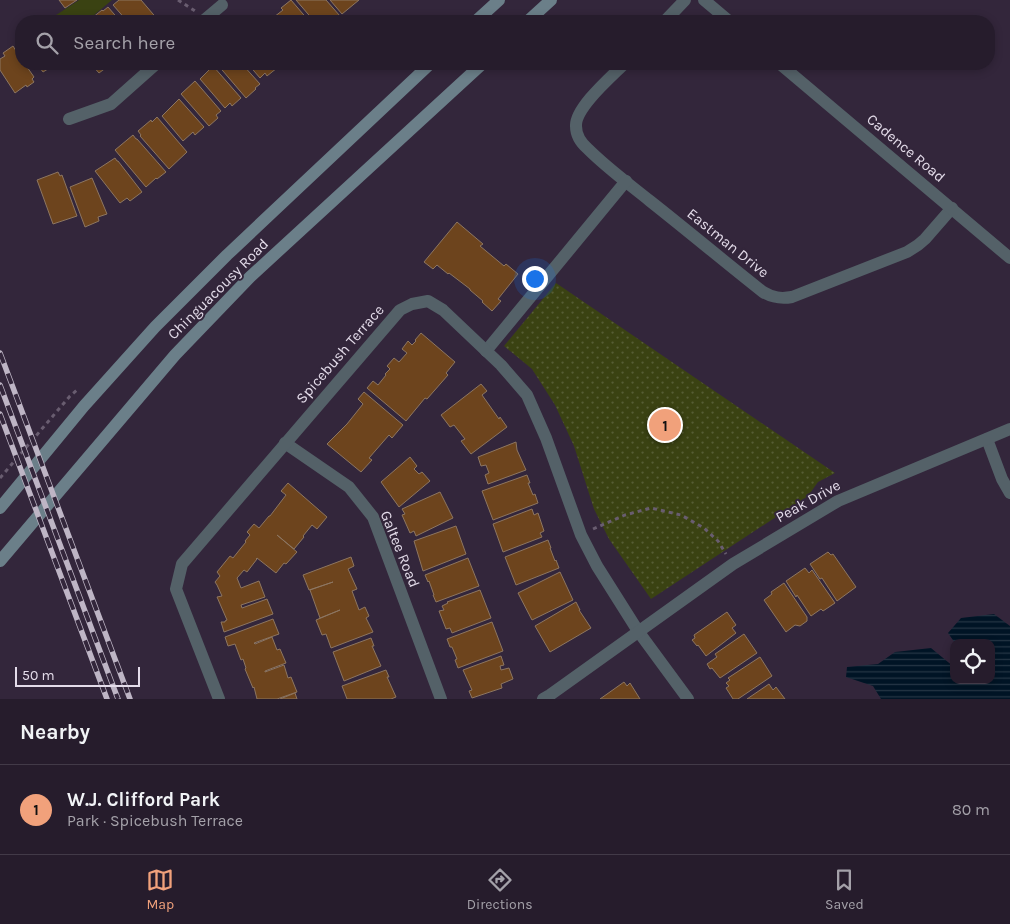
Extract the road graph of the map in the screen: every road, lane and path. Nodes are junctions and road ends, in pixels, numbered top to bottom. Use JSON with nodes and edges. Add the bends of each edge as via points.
{"nodes":[{"id":1,"x":499,"y":0,"type":"edge"},
{"id":2,"x":551,"y":0,"type":"edge"},
{"id":3,"x":686,"y":0,"type":"edge"},
{"id":4,"x":704,"y":0,"type":"edge"},
{"id":5,"x":221,"y":2,"type":"edge"},
{"id":6,"x":209,"y":15,"type":"edge"},
{"id":7,"x":483,"y":15,"type":"edge"},
{"id":8,"x":535,"y":15,"type":"edge"},
{"id":9,"x":671,"y":15,"type":"edge"},
{"id":10,"x":722,"y":15,"type":"edge"},
{"id":11,"x":149,"y":70,"type":"edge"},
{"id":12,"x":424,"y":70,"type":"edge"},
{"id":13,"x":475,"y":70,"type":"edge"},
{"id":14,"x":618,"y":70,"type":"edge"},
{"id":15,"x":787,"y":70,"type":"edge"},
{"id":16,"x":69,"y":119,"type":"dead end"},
{"id":17,"x":626,"y":181,"type":"junction"},
{"id":18,"x":952,"y":208,"type":"junction"},
{"id":19,"x":1010,"y":258,"type":"edge"},
{"id":20,"x":486,"y":351,"type":"junction"},
{"id":21,"x":70,"y":396,"type":"dead end"},
{"id":22,"x":1010,"y":429,"type":"edge"},
{"id":23,"x":987,"y":439,"type":"junction"},
{"id":24,"x":285,"y":443,"type":"junction"},
{"id":25,"x":0,"y":478,"type":"edge"},
{"id":26,"x":1010,"y":493,"type":"edge"},
{"id":27,"x":0,"y":508,"type":"edge"},
{"id":28,"x":581,"y":535,"type":"junction"},
{"id":29,"x":0,"y":561,"type":"edge"},
{"id":30,"x":733,"y":564,"type":"junction"},
{"id":31,"x":638,"y":631,"type":"junction"},
{"id":32,"x":219,"y":699,"type":"edge"},
{"id":33,"x":442,"y":699,"type":"edge"},
{"id":34,"x":543,"y":699,"type":"edge"},
{"id":35,"x":688,"y":699,"type":"edge"}],
"edges":[{"from":1,"to":7,"type":"main road"},
{"from":2,"to":8,"type":"main road"},
{"from":3,"to":9,"type":"street"},
{"from":4,"to":10,"type":"street"},
{"from":5,"to":6,"type":"street"},
{"from":11,"to":16,"type":"street","via":[[111,104]]},
{"from":12,"to":27,"type":"main road","name":"Chinguacousy Road","via":[[155,327],[84,406]]},
{"from":13,"to":29,"type":"main road","name":"Chinguacousy Road","via":[[250,278],[175,355]]},
{"from":14,"to":17,"type":"street","name":"Eastman Drive","via":[[586,103],[576,126],[577,134],[587,149]]},
{"from":15,"to":18,"type":"street","name":"Cadence Road"},
{"from":17,"to":18,"type":"street","name":"Eastman Drive","via":[[763,292],[777,298],[792,297],[907,252],[925,239]]},
{"from":17,"to":20,"type":"street"},
{"from":18,"to":19,"type":"street","name":"Cadence Road"},
{"from":20,"to":24,"type":"street","name":"Spicebush Terrace","via":[[443,310],[428,302],[412,304],[400,310]]},
{"from":20,"to":28,"type":"street","name":"Spicebush Terrace","via":[[527,395]]},
{"from":21,"to":25,"type":"path"},
{"from":22,"to":23,"type":"street","name":"Peak Drive"},
{"from":23,"to":26,"type":"street"},
{"from":23,"to":30,"type":"street","name":"Peak Drive","via":[[838,501]]},
{"from":24,"to":32,"type":"street","name":"Spicebush Terrace","via":[[182,564],[176,589]]},
{"from":24,"to":33,"type":"street","name":"Galtee Road","via":[[349,487],[373,517]]},
{"from":28,"to":30,"type":"path","via":[[625,515],[651,508],[681,516],[704,528]]},
{"from":28,"to":31,"type":"street","name":"Spicebush Terrace"},
{"from":30,"to":31,"type":"street","name":"Peak Drive"},
{"from":31,"to":34,"type":"street"},
{"from":31,"to":35,"type":"street","name":"Spicebush Terrace"}]}
